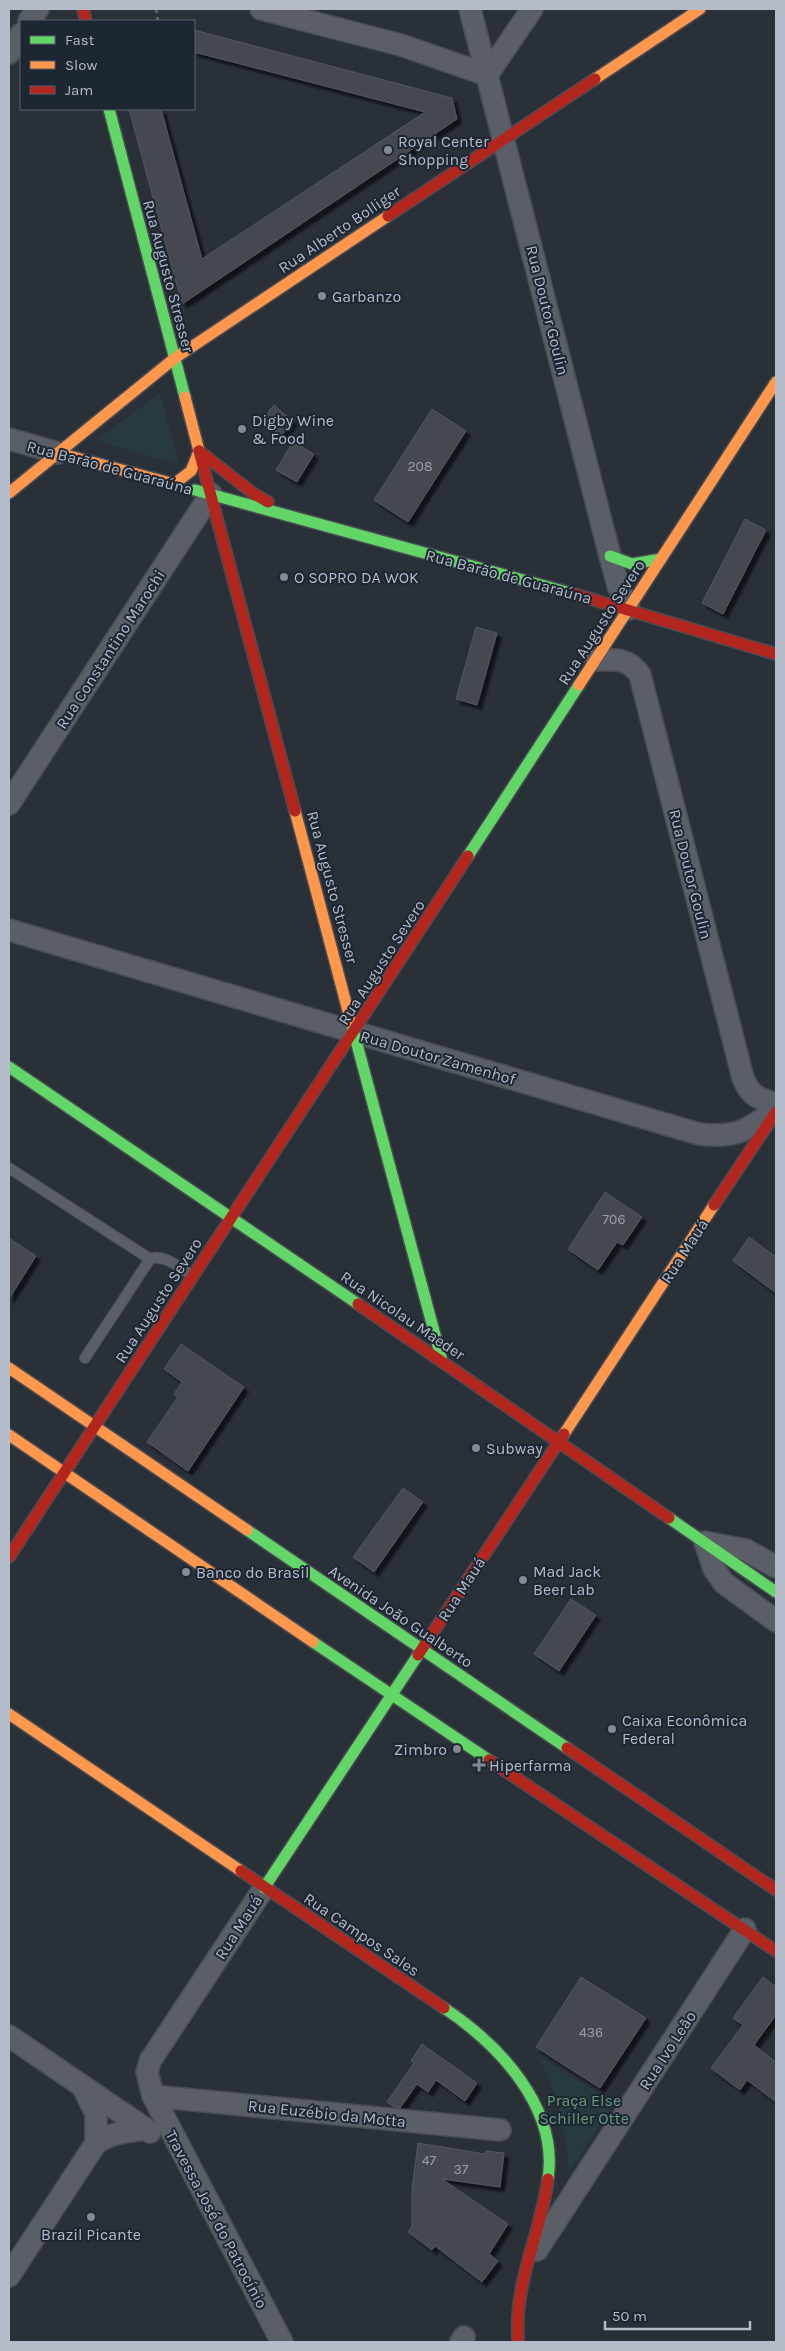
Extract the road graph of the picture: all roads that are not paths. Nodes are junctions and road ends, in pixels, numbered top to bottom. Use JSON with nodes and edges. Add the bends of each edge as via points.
{"nodes":[{"id":1,"x":38,"y":9,"type":"edge"},
{"id":2,"x":261,"y":9,"type":"edge"},
{"id":3,"x":470,"y":9,"type":"edge"},
{"id":4,"x":532,"y":9,"type":"edge"},
{"id":5,"x":700,"y":9,"type":"edge"},
{"id":6,"x":31,"y":20,"type":"edge"},
{"id":7,"x":20,"y":36,"type":"edge"},
{"id":8,"x":9,"y":53,"type":"edge"},
{"id":9,"x":487,"y":75,"type":"junction"},
{"id":10,"x":109,"y":110,"type":"edge"},
{"id":11,"x":504,"y":139,"type":"junction"},
{"id":12,"x":175,"y":358,"type":"junction"},
{"id":13,"x":776,"y":382,"type":"edge"},
{"id":14,"x":100,"y":419,"type":"junction"},
{"id":15,"x":9,"y":439,"type":"edge"},
{"id":16,"x":199,"y":450,"type":"junction"},
{"id":17,"x":89,"y":451,"type":"junction"},
{"id":18,"x":58,"y":452,"type":"junction"},
{"id":19,"x":174,"y":484,"type":"junction"},
{"id":20,"x":9,"y":493,"type":"edge"},
{"id":21,"x":211,"y":494,"type":"junction"},
{"id":22,"x":327,"y":527,"type":"junction"},
{"id":23,"x":610,"y":556,"type":"junction"},
{"id":24,"x":661,"y":559,"type":"junction"},
{"id":25,"x":629,"y":609,"type":"junction"},
{"id":26,"x":776,"y":654,"type":"edge"},
{"id":27,"x":596,"y":660,"type":"junction"},
{"id":28,"x":9,"y":804,"type":"edge"},
{"id":29,"x":9,"y":930,"type":"edge"},
{"id":30,"x":354,"y":1032,"type":"junction"},
{"id":31,"x":9,"y":1067,"type":"edge"},
{"id":32,"x":776,"y":1104,"type":"edge"},
{"id":33,"x":776,"y":1111,"type":"edge"},
{"id":34,"x":9,"y":1168,"type":"edge"},
{"id":35,"x":231,"y":1218,"type":"junction"},
{"id":36,"x":150,"y":1259,"type":"junction"},
{"id":37,"x":193,"y":1276,"type":"junction"},
{"id":38,"x":85,"y":1358,"type":"dead end"},
{"id":39,"x":442,"y":1361,"type":"junction"},
{"id":40,"x":9,"y":1368,"type":"edge"},
{"id":41,"x":95,"y":1426,"type":"junction"},
{"id":42,"x":9,"y":1435,"type":"edge"},
{"id":43,"x":558,"y":1442,"type":"junction"},
{"id":44,"x":64,"y":1472,"type":"junction"},
{"id":45,"x":705,"y":1542,"type":"junction"},
{"id":46,"x":9,"y":1557,"type":"edge"},
{"id":47,"x":776,"y":1567,"type":"edge"},
{"id":48,"x":776,"y":1592,"type":"edge"},
{"id":49,"x":776,"y":1621,"type":"edge"},
{"id":50,"x":422,"y":1649,"type":"junction"},
{"id":51,"x":391,"y":1696,"type":"junction"},
{"id":52,"x":9,"y":1714,"type":"edge"},
{"id":53,"x":775,"y":1886,"type":"edge"},
{"id":54,"x":264,"y":1888,"type":"junction"},
{"id":55,"x":746,"y":1930,"type":"junction"},
{"id":56,"x":776,"y":1951,"type":"edge"},
{"id":57,"x":9,"y":2036,"type":"edge"},
{"id":58,"x":83,"y":2086,"type":"junction"},
{"id":59,"x":153,"y":2096,"type":"junction"},
{"id":60,"x":146,"y":2129,"type":"junction"},
{"id":61,"x":500,"y":2130,"type":"dead end"},
{"id":62,"x":96,"y":2143,"type":"junction"},
{"id":63,"x":182,"y":2153,"type":"junction"},
{"id":64,"x":523,"y":2271,"type":"junction"},
{"id":65,"x":9,"y":2276,"type":"edge"},
{"id":66,"x":282,"y":2342,"type":"edge"},
{"id":67,"x":518,"y":2342,"type":"edge"}],
"edges":[{"from":1,"to":6,"type":"street"},
{"from":2,"to":9,"type":"street","via":[[401,45]]},
{"from":3,"to":9,"type":"street","name":"Rua Doutor Goulin"},
{"from":4,"to":9,"type":"street"},
{"from":5,"to":11,"type":"main road","name":"Rua Alberto Bolliger"},
{"from":7,"to":8,"type":"street"},
{"from":9,"to":11,"type":"street","name":"Rua Doutor Goulin"},
{"from":10,"to":12,"type":"main road","name":"Rua Augusto Stresser"},
{"from":11,"to":12,"type":"main road","name":"Rua Alberto Bolliger"},
{"from":11,"to":23,"type":"street","name":"Rua Doutor Goulin"},
{"from":12,"to":14,"type":"main road","name":"Rua Alberto Bolliger"},
{"from":12,"to":16,"type":"main road","name":"Rua Augusto Stresser"},
{"from":13,"to":24,"type":"main road","name":"Rua Augusto Severo"},
{"from":14,"to":17,"type":"main road","via":[[92,431]]},
{"from":14,"to":18,"type":"main road","name":"Rua Alberto Bolliger"},
{"from":15,"to":18,"type":"street","name":"Rua Barão de Guaraúna"},
{"from":16,"to":19,"type":"main road","via":[[191,471]]},
{"from":16,"to":21,"type":"main road","name":"Rua Augusto Stresser"},
{"from":16,"to":22,"type":"main road","name":"Rua Barão de Guaraúna","via":[[254,494]]},
{"from":17,"to":18,"type":"main road","name":"Rua Barão de Guaraúna"},
{"from":17,"to":19,"type":"main road","name":"Rua Barão de Guaraúna"},
{"from":18,"to":20,"type":"main road","name":"Rua Alberto Bolliger"},
{"from":19,"to":21,"type":"main road","name":"Rua Barão de Guaraúna"},
{"from":21,"to":22,"type":"main road","name":"Rua Barão de Guaraúna"},
{"from":21,"to":28,"type":"street","name":"Rua Constantino Marochi"},
{"from":21,"to":30,"type":"main road","name":"Rua Augusto Stresser"},
{"from":22,"to":25,"type":"main road","name":"Rua Barão de Guaraúna"},
{"from":23,"to":24,"type":"main road","via":[[632,564]]},
{"from":23,"to":25,"type":"street","name":"Rua Doutor Goulin","via":[[618,586]]},
{"from":24,"to":25,"type":"main road","name":"Rua Augusto Severo"},
{"from":25,"to":26,"type":"main road","name":"Rua Barão de Guaraúna"},
{"from":25,"to":27,"type":"main road","name":"Rua Augusto Severo"},
{"from":27,"to":30,"type":"main road","name":"Rua Augusto Severo"},
{"from":27,"to":32,"type":"street","name":"Rua Doutor Goulin","via":[[626,662],[640,675],[743,1078],[756,1098]]},
{"from":29,"to":30,"type":"street","name":"Rua Doutor Zamenhof"},
{"from":30,"to":33,"type":"street","name":"Rua Doutor Zamenhof","via":[[699,1134],[734,1135]]},
{"from":30,"to":35,"type":"main road","name":"Rua Augusto Severo"},
{"from":30,"to":39,"type":"main road","name":"Rua Augusto Stresser"},
{"from":31,"to":35,"type":"main road","name":"Rua Nicolau Maeder"},
{"from":33,"to":43,"type":"main road","name":"Rua Mauá"},
{"from":34,"to":36,"type":"lane"},
{"from":35,"to":37,"type":"main road","name":"Rua Augusto Severo"},
{"from":35,"to":39,"type":"main road","name":"Rua Nicolau Maeder"},
{"from":36,"to":37,"type":"lane","via":[[156,1256],[163,1258]]},
{"from":36,"to":38,"type":"lane"},
{"from":37,"to":41,"type":"main road","name":"Rua Augusto Severo"},
{"from":39,"to":43,"type":"main road","name":"Rua Nicolau Maeder"},
{"from":40,"to":41,"type":"main road","name":"Avenida João Gualberto"},
{"from":41,"to":44,"type":"main road","name":"Rua Augusto Severo"},
{"from":41,"to":50,"type":"main road","name":"Avenida João Gualberto"},
{"from":42,"to":44,"type":"main road"},
{"from":43,"to":45,"type":"main road","name":"Rua Nicolau Maeder"},
{"from":43,"to":50,"type":"main road","name":"Rua Mauá"},
{"from":44,"to":46,"type":"main road","name":"Rua Augusto Severo"},
{"from":44,"to":51,"type":"main road"},
{"from":45,"to":47,"type":"street","via":[[746,1550]]},
{"from":45,"to":48,"type":"main road","name":"Rua Nicolau Maeder"},
{"from":45,"to":49,"type":"street","via":[[714,1569],[724,1583]]},
{"from":50,"to":51,"type":"main road","name":"Rua Mauá"},
{"from":50,"to":53,"type":"main road","name":"Avenida João Gualberto"},
{"from":51,"to":54,"type":"main road","name":"Rua Mauá"},
{"from":51,"to":55,"type":"main road"},
{"from":52,"to":54,"type":"main road","name":"Rua Campos Sales"},
{"from":54,"to":59,"type":"street","name":"Rua Mauá","via":[[150,2062],[147,2072]]},
{"from":54,"to":64,"type":"main road","name":"Rua Campos Sales","via":[[466,2023],[492,2044],[520,2077],[539,2114],[547,2140],[549,2164],[545,2203]]},
{"from":55,"to":56,"type":"main road"},
{"from":55,"to":64,"type":"street","name":"Rua Ivo Leão"},
{"from":57,"to":58,"type":"street"},
{"from":58,"to":60,"type":"street"},
{"from":58,"to":62,"type":"street","via":[[96,2114]]},
{"from":59,"to":61,"type":"street","name":"Rua Euzébio da Motta"},
{"from":59,"to":63,"type":"street","name":"Travessa José do Patrocínio"},
{"from":60,"to":62,"type":"street","via":[[118,2133]]},
{"from":60,"to":63,"type":"street"},
{"from":62,"to":65,"type":"street"},
{"from":63,"to":66,"type":"street","name":"Travessa José do Patrocínio"},
{"from":64,"to":67,"type":"main road","name":"Rua Campos Sales","via":[[516,2309]]}]}
